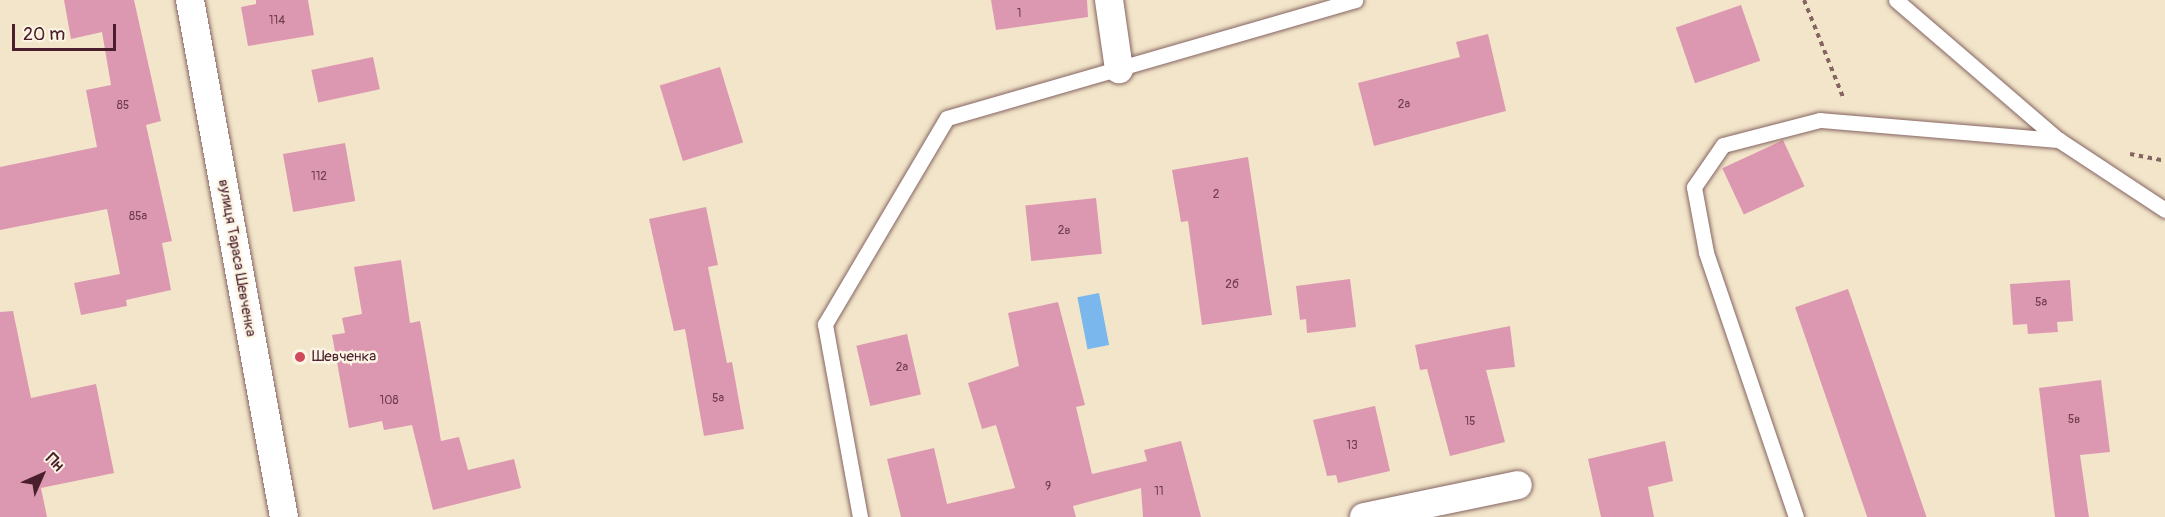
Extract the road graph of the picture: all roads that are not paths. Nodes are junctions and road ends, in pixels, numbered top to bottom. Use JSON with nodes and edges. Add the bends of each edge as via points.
{"nodes":[{"id":1,"x":190,"y":0,"type":"edge"},
{"id":2,"x":1109,"y":0,"type":"edge"},
{"id":3,"x":1355,"y":0,"type":"edge"},
{"id":4,"x":1896,"y":0,"type":"edge"},
{"id":5,"x":1119,"y":69,"type":"junction"},
{"id":6,"x":2059,"y":140,"type":"junction"},
{"id":7,"x":2165,"y":210,"type":"edge"},
{"id":8,"x":1518,"y":484,"type":"dead end"},
{"id":9,"x":284,"y":517,"type":"edge"},
{"id":10,"x":860,"y":517,"type":"edge"},
{"id":11,"x":1364,"y":517,"type":"edge"},
{"id":12,"x":1796,"y":517,"type":"edge"}],
"edges":[{"from":1,"to":9,"type":"street","name":"вулиця Тараса Шевченка"},
{"from":2,"to":5,"type":"street"},
{"from":3,"to":5,"type":"lane"},
{"from":4,"to":6,"type":"lane"},
{"from":5,"to":10,"type":"lane","via":[[947,118],[825,324]]},
{"from":6,"to":7,"type":"lane"},
{"from":6,"to":12,"type":"lane","via":[[1820,120],[1723,145],[1694,187],[1706,252]]},
{"from":8,"to":11,"type":"street"}]}
